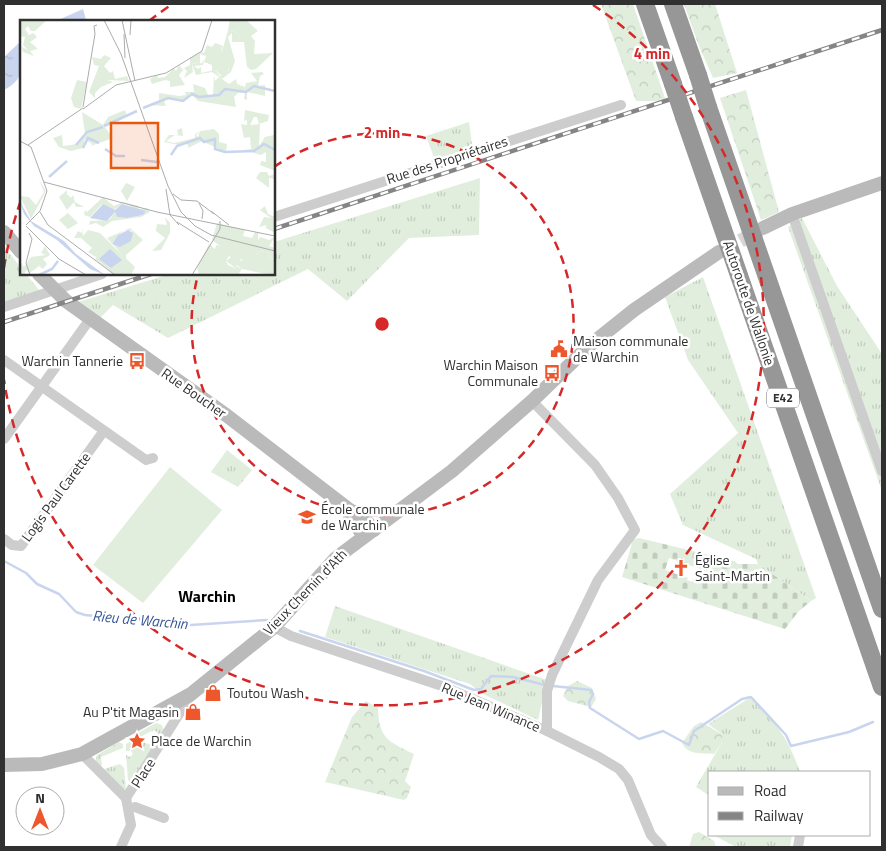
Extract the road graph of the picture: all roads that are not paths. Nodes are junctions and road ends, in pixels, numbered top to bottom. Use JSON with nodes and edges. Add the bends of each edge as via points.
{"nodes":[{"id":1,"x":645,"y":4,"type":"edge"},
{"id":2,"x":673,"y":4,"type":"edge"},
{"id":3,"x":621,"y":105,"type":"dead end"},
{"id":4,"x":882,"y":182,"type":"edge"},
{"id":5,"x":792,"y":214,"type":"junction"},
{"id":6,"x":275,"y":217,"type":"edge"},
{"id":7,"x":763,"y":228,"type":"tunnel mouth"},
{"id":8,"x":4,"y":232,"type":"edge"},
{"id":9,"x":20,"y":251,"type":"edge"},
{"id":10,"x":719,"y":252,"type":"tunnel mouth"},
{"id":11,"x":40,"y":275,"type":"edge"},
{"id":12,"x":99,"y":275,"type":"edge"},
{"id":13,"x":55,"y":290,"type":"junction"},
{"id":14,"x":4,"y":307,"type":"edge"},
{"id":15,"x":90,"y":319,"type":"junction"},
{"id":16,"x":4,"y":360,"type":"edge"},
{"id":17,"x":42,"y":386,"type":"junction"},
{"id":18,"x":532,"y":401,"type":"junction"},
{"id":19,"x":103,"y":432,"type":"junction"},
{"id":20,"x":4,"y":439,"type":"edge"},
{"id":21,"x":153,"y":458,"type":"dead end"},
{"id":22,"x":882,"y":471,"type":"edge"},
{"id":23,"x":369,"y":533,"type":"junction"},
{"id":24,"x":4,"y":539,"type":"edge"},
{"id":25,"x":882,"y":609,"type":"edge"},
{"id":26,"x":274,"y":627,"type":"junction"},
{"id":27,"x":882,"y":687,"type":"edge"},
{"id":28,"x":191,"y":694,"type":"junction"},
{"id":29,"x":547,"y":731,"type":"junction"},
{"id":30,"x":82,"y":754,"type":"junction"},
{"id":31,"x":4,"y":765,"type":"edge"},
{"id":32,"x":126,"y":798,"type":"junction"},
{"id":33,"x":135,"y":806,"type":"dead end"},
{"id":34,"x":164,"y":818,"type":"dead end"},
{"id":35,"x":651,"y":835,"type":"junction"},
{"id":36,"x":121,"y":847,"type":"edge"},
{"id":37,"x":647,"y":847,"type":"edge"},
{"id":38,"x":662,"y":847,"type":"edge"}],
"edges":[{"from":1,"to":27,"type":"highway","name":"Autoroute de Wallonie","number":"E42","bridge":true},
{"from":2,"to":25,"type":"highway","name":"Autoroute de Wallonie","number":"E42","bridge":true},
{"from":3,"to":6,"type":"street","name":"Rue des Propriétaires"},
{"from":4,"to":5,"type":"street"},
{"from":5,"to":7,"type":"street"},
{"from":5,"to":22,"type":"street"},
{"from":8,"to":9,"type":"street"},
{"from":10,"to":18,"type":"street","name":"Vieux Chemin d'Ath","via":[[634,310],[589,346]]},
{"from":11,"to":13,"type":"street","name":"Rue Boucher"},
{"from":12,"to":13,"type":"street"},
{"from":13,"to":14,"type":"street"},
{"from":13,"to":15,"type":"street","name":"Rue Boucher"},
{"from":15,"to":17,"type":"street"},
{"from":15,"to":23,"type":"street","name":"Rue Boucher","via":[[359,513]]},
{"from":16,"to":17,"type":"street"},
{"from":17,"to":19,"type":"street"},
{"from":17,"to":20,"type":"street"},
{"from":18,"to":23,"type":"street","name":"Vieux Chemin d'Ath","via":[[452,471]]},
{"from":18,"to":29,"type":"street","via":[[595,465],[635,530],[598,580],[552,675],[547,691]]},
{"from":19,"to":21,"type":"street","via":[[146,460]]},
{"from":19,"to":24,"type":"street","name":"Logis Paul Carette","via":[[21,546],[12,545]]},
{"from":23,"to":26,"type":"street","name":"Vieux Chemin d'Ath","via":[[336,558]]},
{"from":26,"to":28,"type":"street","name":"Vieux Chemin d'Ath"},
{"from":26,"to":29,"type":"street","name":"Rue Jean Winance","via":[[292,636],[445,686]]},
{"from":28,"to":30,"type":"street","name":"Vieux Chemin d'Ath"},
{"from":28,"to":32,"type":"street","name":"Place"},
{"from":29,"to":35,"type":"street","name":"Rue Jean Winance","via":[[619,769],[628,780]]},
{"from":30,"to":31,"type":"street","name":"Vieux Chemin d'Ath","via":[[42,764]]},
{"from":30,"to":32,"type":"street","name":"Place"},
{"from":32,"to":36,"type":"street","via":[[130,825]]},
{"from":33,"to":34,"type":"street"},
{"from":35,"to":37,"type":"street"},
{"from":35,"to":38,"type":"street","name":"Rue Jean Winance"}]}
